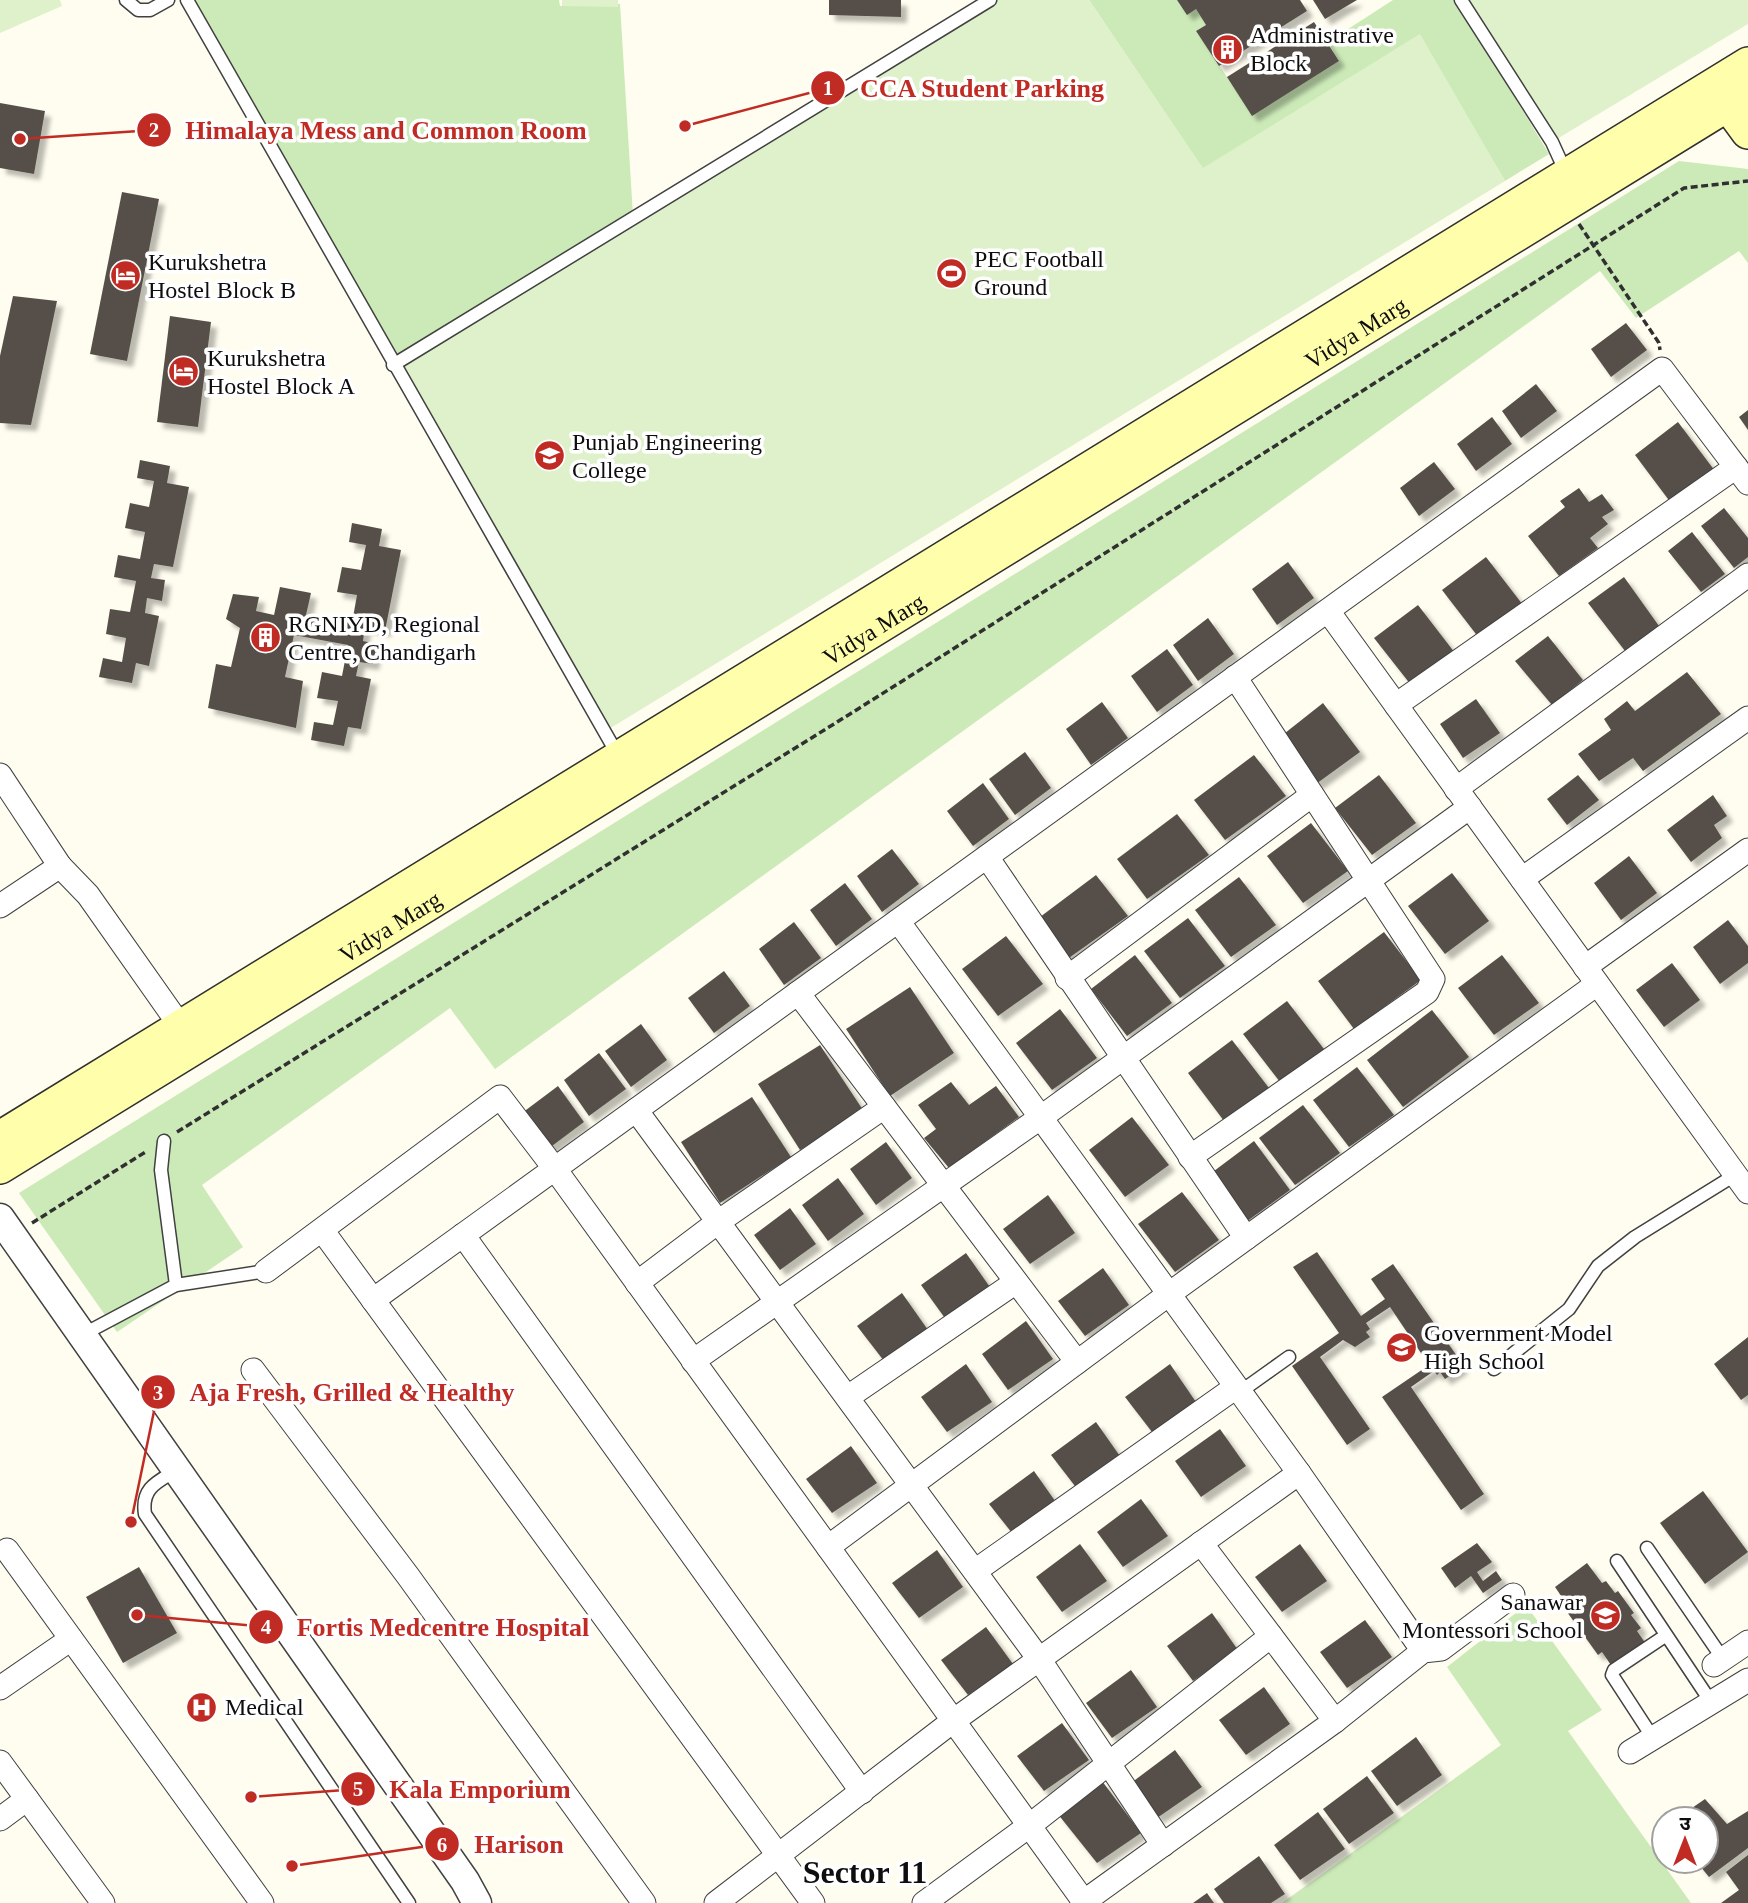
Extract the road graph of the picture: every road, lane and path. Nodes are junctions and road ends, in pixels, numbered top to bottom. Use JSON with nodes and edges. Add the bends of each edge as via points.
{"nodes":[{"id":1,"x":126,"y":0,"type":"edge"},
{"id":2,"x":167,"y":0,"type":"edge"},
{"id":3,"x":187,"y":0,"type":"edge"},
{"id":4,"x":990,"y":0,"type":"edge"},
{"id":5,"x":1461,"y":0,"type":"edge"},
{"id":6,"x":1748,"y":64,"type":"edge"},
{"id":7,"x":1730,"y":94,"type":"edge"},
{"id":8,"x":1748,"y":132,"type":"edge"},
{"id":9,"x":1748,"y":181,"type":"edge"},
{"id":10,"x":1571,"y":192,"type":"junction"},
{"id":11,"x":1593,"y":245,"type":"junction"},
{"id":12,"x":393,"y":365,"type":"junction"},
{"id":13,"x":1662,"y":369,"type":"junction"},
{"id":14,"x":1742,"y":475,"type":"edge"},
{"id":15,"x":1748,"y":575,"type":"edge"},
{"id":16,"x":1328,"y":611,"type":"junction"},
{"id":17,"x":1236,"y":677,"type":"junction"},
{"id":18,"x":1396,"y":705,"type":"junction"},
{"id":19,"x":1748,"y":718,"type":"edge"},
{"id":20,"x":619,"y":757,"type":"junction"},
{"id":21,"x":0,"y":775,"type":"edge"},
{"id":22,"x":1312,"y":795,"type":"junction"},
{"id":23,"x":1463,"y":798,"type":"junction"},
{"id":24,"x":1748,"y":850,"type":"edge"},
{"id":25,"x":986,"y":857,"type":"junction"},
{"id":26,"x":60,"y":866,"type":"junction"},
{"id":27,"x":1522,"y":879,"type":"junction"},
{"id":28,"x":1367,"y":881,"type":"junction"},
{"id":29,"x":0,"y":906,"type":"edge"},
{"id":30,"x":898,"y":921,"type":"junction"},
{"id":31,"x":1591,"y":975,"type":"junction"},
{"id":32,"x":1067,"y":978,"type":"junction"},
{"id":33,"x":798,"y":993,"type":"junction"},
{"id":34,"x":181,"y":1027,"type":"junction"},
{"id":35,"x":1122,"y":1058,"type":"junction"},
{"id":36,"x":884,"y":1107,"type":"junction"},
{"id":37,"x":636,"y":1110,"type":"junction"},
{"id":38,"x":1040,"y":1118,"type":"junction"},
{"id":39,"x":0,"y":1138,"type":"edge"},
{"id":40,"x":164,"y":1141,"type":"junction"},
{"id":41,"x":1190,"y":1157,"type":"junction"},
{"id":42,"x":0,"y":1167,"type":"edge"},
{"id":43,"x":555,"y":1169,"type":"junction"},
{"id":44,"x":1742,"y":1184,"type":"edge"},
{"id":45,"x":943,"y":1186,"type":"junction"},
{"id":46,"x":718,"y":1222,"type":"junction"},
{"id":47,"x":6,"y":1226,"type":"edge"},
{"id":48,"x":321,"y":1230,"type":"junction"},
{"id":49,"x":463,"y":1235,"type":"junction"},
{"id":50,"x":1246,"y":1238,"type":"junction"},
{"id":51,"x":266,"y":1271,"type":"joint"},
{"id":52,"x":1016,"y":1282,"type":"junction"},
{"id":53,"x":637,"y":1283,"type":"junction"},
{"id":54,"x":176,"y":1285,"type":"junction"},
{"id":55,"x":1169,"y":1294,"type":"junction"},
{"id":56,"x":373,"y":1300,"type":"junction"},
{"id":57,"x":777,"y":1303,"type":"junction"},
{"id":58,"x":82,"y":1335,"type":"junction"},
{"id":59,"x":1289,"y":1357,"type":"dead end"},
{"id":60,"x":694,"y":1361,"type":"junction"},
{"id":61,"x":1077,"y":1362,"type":"junction"},
{"id":62,"x":1494,"y":1369,"type":"dead end"},
{"id":63,"x":253,"y":1370,"type":"dead end"},
{"id":64,"x":1238,"y":1389,"type":"junction"},
{"id":65,"x":848,"y":1397,"type":"junction"},
{"id":66,"x":177,"y":1470,"type":"junction"},
{"id":67,"x":1299,"y":1473,"type":"junction"},
{"id":68,"x":913,"y":1484,"type":"junction"},
{"id":69,"x":1201,"y":1543,"type":"junction"},
{"id":70,"x":828,"y":1547,"type":"junction"},
{"id":71,"x":1647,"y":1548,"type":"dead end"},
{"id":72,"x":7,"y":1550,"type":"dead end"},
{"id":73,"x":1617,"y":1561,"type":"dead end"},
{"id":74,"x":975,"y":1571,"type":"junction"},
{"id":75,"x":1513,"y":1595,"type":"dead end"},
{"id":76,"x":1271,"y":1636,"type":"junction"},
{"id":77,"x":1665,"y":1636,"type":"junction"},
{"id":78,"x":71,"y":1639,"type":"junction"},
{"id":79,"x":1748,"y":1642,"type":"edge"},
{"id":80,"x":1423,"y":1651,"type":"junction"},
{"id":81,"x":1039,"y":1659,"type":"junction"},
{"id":82,"x":1718,"y":1662,"type":"joint"},
{"id":83,"x":1748,"y":1680,"type":"edge"},
{"id":84,"x":0,"y":1688,"type":"edge"},
{"id":85,"x":1711,"y":1702,"type":"junction"},
{"id":86,"x":953,"y":1721,"type":"junction"},
{"id":87,"x":1335,"y":1721,"type":"junction"},
{"id":88,"x":1653,"y":1738,"type":"junction"},
{"id":89,"x":1630,"y":1752,"type":"dead end"},
{"id":90,"x":0,"y":1762,"type":"edge"},
{"id":91,"x":1108,"y":1764,"type":"junction"},
{"id":92,"x":862,"y":1792,"type":"junction"},
{"id":93,"x":27,"y":1799,"type":"junction"},
{"id":94,"x":0,"y":1819,"type":"edge"},
{"id":95,"x":1029,"y":1826,"type":"junction"},
{"id":96,"x":1163,"y":1845,"type":"junction"},
{"id":97,"x":779,"y":1857,"type":"junction"},
{"id":98,"x":103,"y":1903,"type":"edge"},
{"id":99,"x":262,"y":1903,"type":"edge"},
{"id":100,"x":409,"y":1903,"type":"edge"},
{"id":101,"x":477,"y":1903,"type":"edge"},
{"id":102,"x":644,"y":1903,"type":"edge"},
{"id":103,"x":716,"y":1903,"type":"edge"},
{"id":104,"x":813,"y":1903,"type":"edge"},
{"id":105,"x":924,"y":1903,"type":"edge"},
{"id":106,"x":1084,"y":1903,"type":"edge"}],
"edges":[{"from":1,"to":2,"type":"lane","via":[[138,10],[150,10]]},
{"from":3,"to":12,"type":"lane"},
{"from":4,"to":12,"type":"lane"},
{"from":5,"to":10,"type":"lane","via":[[1552,142]]},
{"from":6,"to":7,"type":"main road","name":"Vidya Marg"},
{"from":7,"to":8,"type":"main road"},
{"from":7,"to":10,"type":"main road","name":"Vidya Marg"},
{"from":9,"to":11,"type":"path","via":[[1684,188]]},
{"from":10,"to":11,"type":"path"},
{"from":10,"to":20,"type":"main road","name":"Vidya Marg"},
{"from":10,"to":42,"type":"main road","name":"Vidya Marg"},
{"from":11,"to":13,"type":"path","via":[[1659,343]]},
{"from":11,"to":40,"type":"path"},
{"from":12,"to":20,"type":"lane"},
{"from":13,"to":14,"type":"street"},
{"from":13,"to":16,"type":"street"},
{"from":14,"to":18,"type":"street"},
{"from":15,"to":23,"type":"street"},
{"from":16,"to":17,"type":"street"},
{"from":16,"to":18,"type":"street"},
{"from":17,"to":22,"type":"street"},
{"from":17,"to":25,"type":"street"},
{"from":18,"to":23,"type":"street"},
{"from":19,"to":27,"type":"street"},
{"from":20,"to":34,"type":"main road","name":"Vidya Marg"},
{"from":21,"to":26,"type":"street"},
{"from":22,"to":28,"type":"street"},
{"from":22,"to":32,"type":"street"},
{"from":23,"to":27,"type":"street"},
{"from":23,"to":28,"type":"street"},
{"from":24,"to":31,"type":"street"},
{"from":25,"to":30,"type":"street"},
{"from":25,"to":32,"type":"street"},
{"from":26,"to":29,"type":"street"},
{"from":26,"to":34,"type":"street","via":[[88,895]]},
{"from":27,"to":31,"type":"street"},
{"from":28,"to":35,"type":"street"},
{"from":28,"to":41,"type":"street","via":[[1433,979],[1432,986]]},
{"from":30,"to":33,"type":"street"},
{"from":30,"to":38,"type":"street"},
{"from":31,"to":44,"type":"street"},
{"from":31,"to":50,"type":"street"},
{"from":32,"to":35,"type":"street"},
{"from":33,"to":36,"type":"street"},
{"from":33,"to":37,"type":"street"},
{"from":34,"to":39,"type":"main road","name":"Vidya Marg"},
{"from":35,"to":38,"type":"street"},
{"from":35,"to":41,"type":"street"},
{"from":36,"to":45,"type":"street"},
{"from":36,"to":46,"type":"street"},
{"from":37,"to":43,"type":"street"},
{"from":37,"to":46,"type":"street"},
{"from":38,"to":45,"type":"street"},
{"from":38,"to":55,"type":"street"},
{"from":40,"to":47,"type":"path"},
{"from":40,"to":54,"type":"lane","via":[[161,1170]]},
{"from":41,"to":50,"type":"street"},
{"from":43,"to":48,"type":"street","via":[[499,1097]]},
{"from":43,"to":49,"type":"street"},
{"from":43,"to":53,"type":"street"},
{"from":44,"to":62,"type":"lane","via":[[1635,1237],[1598,1266],[1569,1309]]},
{"from":45,"to":52,"type":"street"},
{"from":45,"to":57,"type":"street"},
{"from":46,"to":53,"type":"street"},
{"from":46,"to":57,"type":"street"},
{"from":47,"to":58,"type":"street"},
{"from":48,"to":51,"type":"street"},
{"from":48,"to":56,"type":"street"},
{"from":49,"to":56,"type":"street"},
{"from":49,"to":92,"type":"street"},
{"from":50,"to":55,"type":"street"},
{"from":51,"to":54,"type":"lane"},
{"from":52,"to":61,"type":"street"},
{"from":52,"to":65,"type":"street"},
{"from":53,"to":60,"type":"street"},
{"from":54,"to":58,"type":"lane"},
{"from":55,"to":61,"type":"street"},
{"from":55,"to":64,"type":"street"},
{"from":56,"to":97,"type":"street"},
{"from":57,"to":60,"type":"street"},
{"from":57,"to":65,"type":"street"},
{"from":58,"to":66,"type":"street"},
{"from":59,"to":64,"type":"lane"},
{"from":60,"to":70,"type":"street"},
{"from":61,"to":68,"type":"street"},
{"from":63,"to":102,"type":"street"},
{"from":64,"to":67,"type":"street"},
{"from":64,"to":74,"type":"street"},
{"from":65,"to":68,"type":"street"},
{"from":66,"to":100,"type":"lane","via":[[149,1488],[143,1499],[145,1514]]},
{"from":66,"to":101,"type":"street"},
{"from":67,"to":69,"type":"street"},
{"from":67,"to":80,"type":"street"},
{"from":68,"to":70,"type":"street"},
{"from":68,"to":74,"type":"street"},
{"from":69,"to":76,"type":"street"},
{"from":69,"to":81,"type":"street"},
{"from":70,"to":86,"type":"street"},
{"from":71,"to":82,"type":"lane"},
{"from":72,"to":78,"type":"street"},
{"from":73,"to":77,"type":"lane"},
{"from":74,"to":81,"type":"street"},
{"from":75,"to":80,"type":"street","via":[[1441,1649]]},
{"from":76,"to":87,"type":"street"},
{"from":76,"to":91,"type":"street"},
{"from":77,"to":85,"type":"lane"},
{"from":77,"to":88,"type":"lane","via":[[1612,1675]]},
{"from":78,"to":84,"type":"street"},
{"from":78,"to":99,"type":"street"},
{"from":79,"to":82,"type":"street"},
{"from":80,"to":87,"type":"street"},
{"from":81,"to":86,"type":"street"},
{"from":81,"to":91,"type":"street"},
{"from":83,"to":85,"type":"street"},
{"from":85,"to":88,"type":"street"},
{"from":86,"to":92,"type":"street"},
{"from":86,"to":95,"type":"street"},
{"from":87,"to":96,"type":"street"},
{"from":88,"to":89,"type":"street"},
{"from":90,"to":93,"type":"street"},
{"from":91,"to":95,"type":"street"},
{"from":91,"to":96,"type":"street"},
{"from":92,"to":97,"type":"street"},
{"from":93,"to":94,"type":"street"},
{"from":93,"to":98,"type":"street"},
{"from":95,"to":105,"type":"street"},
{"from":95,"to":106,"type":"street"},
{"from":96,"to":106,"type":"street"},
{"from":97,"to":103,"type":"street"},
{"from":97,"to":104,"type":"street"}]}
